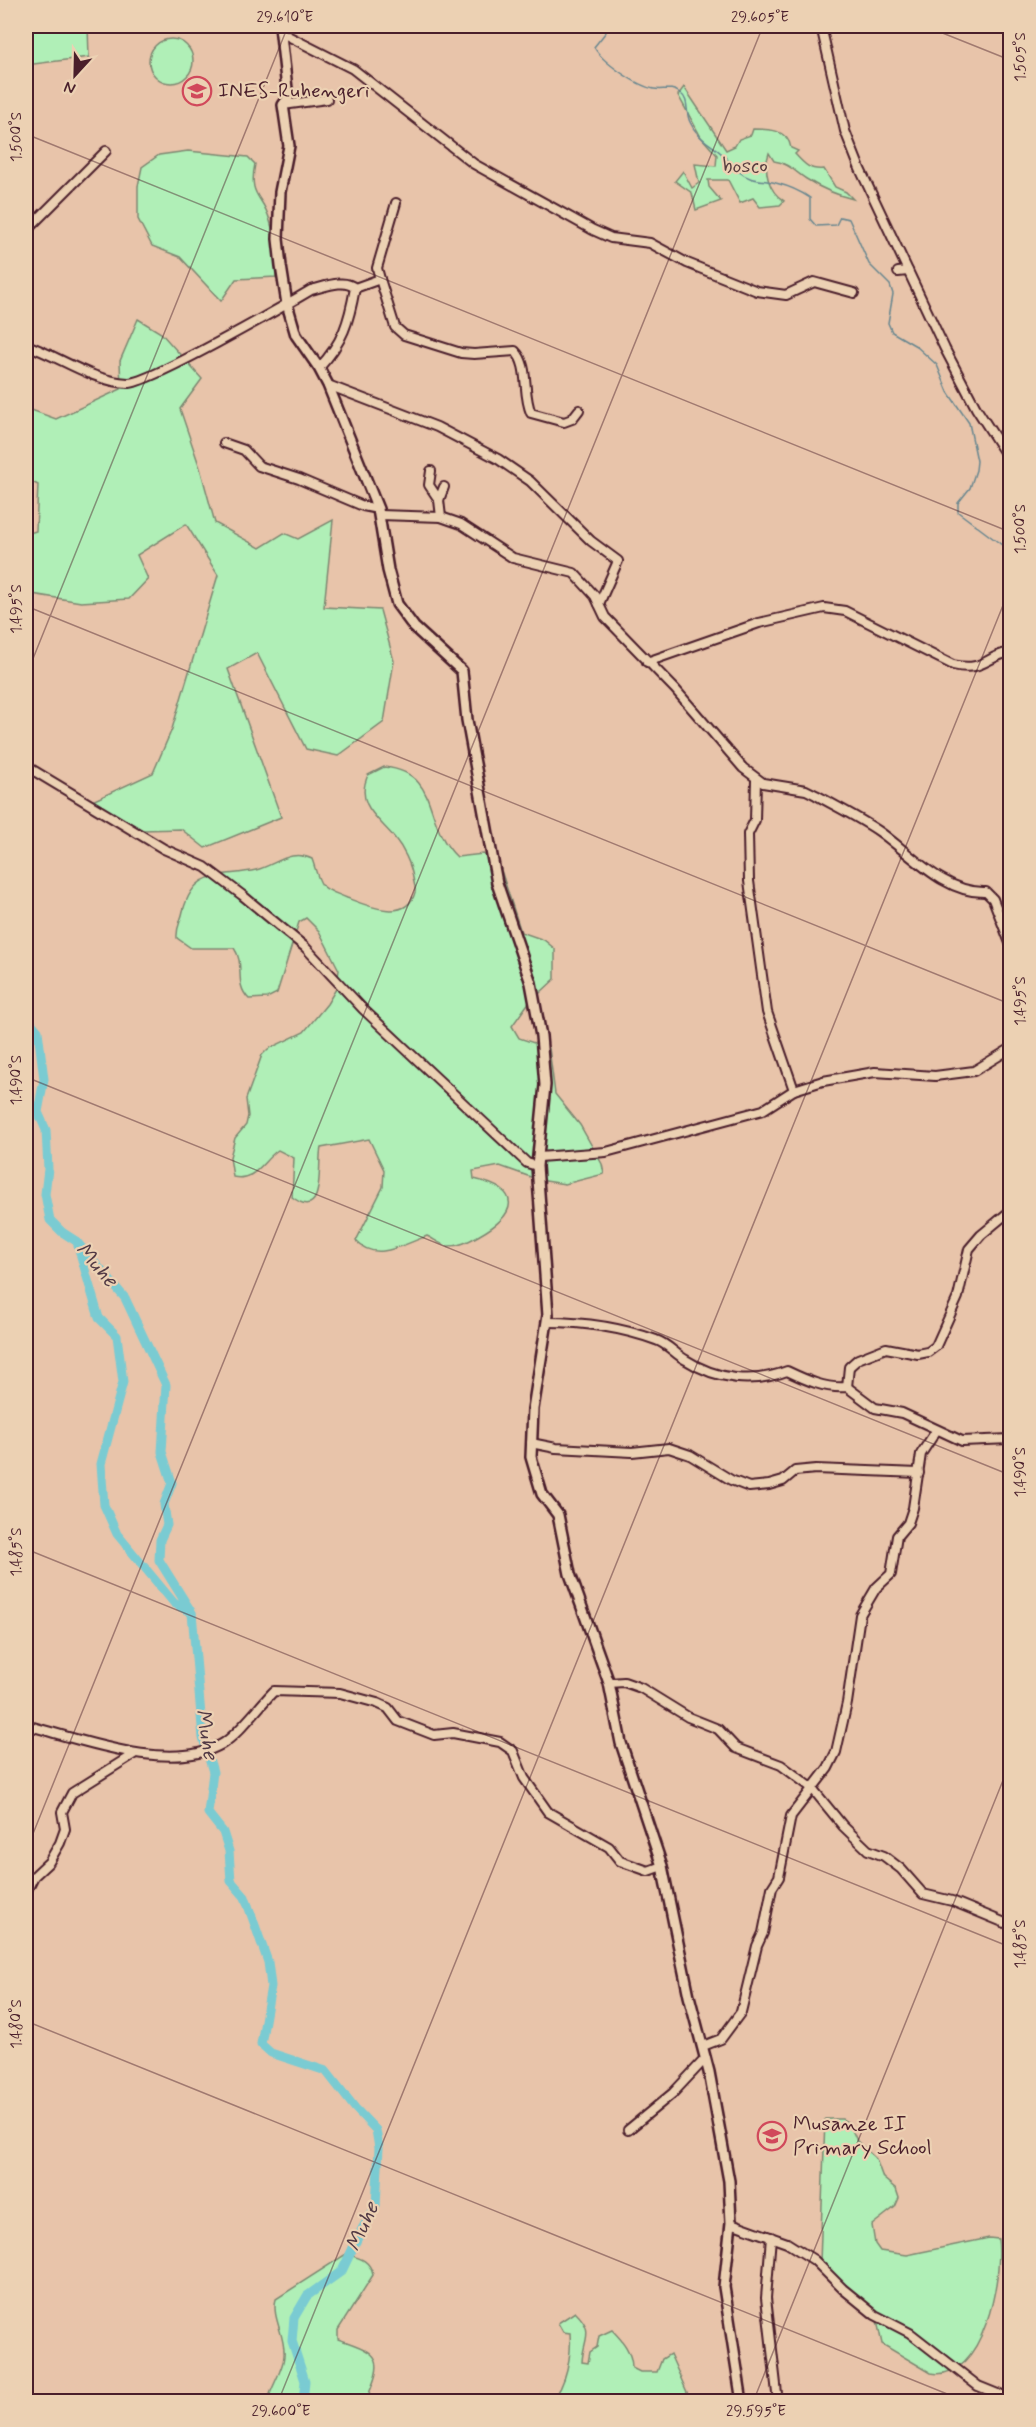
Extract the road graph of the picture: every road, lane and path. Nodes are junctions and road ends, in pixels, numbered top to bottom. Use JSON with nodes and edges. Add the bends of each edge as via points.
{"nodes":[{"id":1,"x":821,"y":26,"type":"edge"},
{"id":2,"x":280,"y":29,"type":"edge"},
{"id":3,"x":327,"y":99,"type":"dead end"},
{"id":4,"x":283,"y":105,"type":"junction"},
{"id":5,"x":106,"y":151,"type":"dead end"},
{"id":6,"x":396,"y":203,"type":"dead end"},
{"id":7,"x":26,"y":231,"type":"edge"},
{"id":8,"x":908,"y":271,"type":"junction"},
{"id":9,"x":898,"y":272,"type":"dead end"},
{"id":10,"x":380,"y":279,"type":"junction"},
{"id":11,"x":355,"y":288,"type":"junction"},
{"id":12,"x":854,"y":293,"type":"dead end"},
{"id":13,"x":287,"y":304,"type":"junction"},
{"id":14,"x":26,"y":345,"type":"edge"},
{"id":15,"x":319,"y":368,"type":"junction"},
{"id":16,"x":328,"y":385,"type":"junction"},
{"id":17,"x":579,"y":410,"type":"dead end"},
{"id":18,"x":224,"y":443,"type":"dead end"},
{"id":19,"x":1011,"y":461,"type":"edge"},
{"id":20,"x":431,"y":471,"type":"dead end"},
{"id":21,"x":444,"y":487,"type":"dead end"},
{"id":22,"x":439,"y":500,"type":"junction"},
{"id":23,"x":379,"y":512,"type":"junction"},
{"id":24,"x":441,"y":517,"type":"junction"},
{"id":25,"x":599,"y":604,"type":"junction"},
{"id":26,"x":1011,"y":652,"type":"edge"},
{"id":27,"x":647,"y":662,"type":"junction"},
{"id":28,"x":26,"y":766,"type":"edge"},
{"id":29,"x":756,"y":780,"type":"junction"},
{"id":30,"x":1011,"y":943,"type":"edge"},
{"id":31,"x":1011,"y":1049,"type":"edge"},
{"id":32,"x":794,"y":1090,"type":"junction"},
{"id":33,"x":538,"y":1162,"type":"junction"},
{"id":34,"x":1011,"y":1211,"type":"edge"},
{"id":35,"x":547,"y":1322,"type":"junction"},
{"id":36,"x":846,"y":1388,"type":"junction"},
{"id":37,"x":936,"y":1431,"type":"junction"},
{"id":38,"x":1011,"y":1439,"type":"edge"},
{"id":39,"x":531,"y":1443,"type":"junction"},
{"id":40,"x":919,"y":1473,"type":"junction"},
{"id":41,"x":609,"y":1683,"type":"junction"},
{"id":42,"x":26,"y":1725,"type":"edge"},
{"id":43,"x":134,"y":1754,"type":"junction"},
{"id":44,"x":812,"y":1788,"type":"junction"},
{"id":45,"x":662,"y":1866,"type":"junction"},
{"id":46,"x":26,"y":1892,"type":"edge"},
{"id":47,"x":1011,"y":1925,"type":"edge"},
{"id":48,"x":704,"y":2046,"type":"junction"},
{"id":49,"x":706,"y":2058,"type":"junction"},
{"id":50,"x":628,"y":2130,"type":"dead end"},
{"id":51,"x":730,"y":2223,"type":"junction"},
{"id":52,"x":771,"y":2237,"type":"junction"},
{"id":53,"x":1011,"y":2399,"type":"edge"},
{"id":54,"x":742,"y":2402,"type":"edge"},
{"id":55,"x":778,"y":2402,"type":"edge"}],
"edges":[{"from":1,"to":8,"type":"street","via":[[844,131]]},
{"from":2,"to":4,"type":"main road","via":[[288,98]]},
{"from":2,"to":12,"type":"street","via":[[353,69],[474,164],[593,230],[611,238],[650,243],[687,263],[757,291],[786,295],[814,282]]},
{"from":3,"to":4,"type":"street"},
{"from":4,"to":13,"type":"main road","via":[[290,146],[280,192],[278,238]]},
{"from":5,"to":7,"type":"street"},
{"from":6,"to":10,"type":"street","via":[[377,268]]},
{"from":8,"to":9,"type":"street"},
{"from":8,"to":19,"type":"street","via":[[976,408]]},
{"from":10,"to":11,"type":"street"},
{"from":10,"to":17,"type":"street","via":[[395,327],[404,335],[474,354],[515,351],[523,366],[531,413],[564,423]]},
{"from":11,"to":13,"type":"street","via":[[340,284],[311,290]]},
{"from":11,"to":15,"type":"street","via":[[349,321],[336,350]]},
{"from":13,"to":14,"type":"street","via":[[134,382],[95,376]]},
{"from":13,"to":15,"type":"main road","via":[[296,335]]},
{"from":15,"to":16,"type":"main road"},
{"from":16,"to":23,"type":"main road"},
{"from":16,"to":25,"type":"street","via":[[481,448],[530,481],[591,542],[618,561]]},
{"from":18,"to":23,"type":"street","via":[[244,450],[259,466]]},
{"from":20,"to":22,"type":"street","via":[[429,485]]},
{"from":21,"to":22,"type":"street"},
{"from":22,"to":24,"type":"street"},
{"from":23,"to":24,"type":"street"},
{"from":23,"to":33,"type":"main road","via":[[397,604],[414,627],[462,671],[467,720],[497,883],[531,983],[541,1036],[545,1085]]},
{"from":24,"to":25,"type":"street","via":[[461,524],[513,558],[574,573]]},
{"from":25,"to":27,"type":"street","via":[[605,617]]},
{"from":26,"to":27,"type":"street","via":[[972,668],[953,665],[845,611],[824,608],[759,623]]},
{"from":27,"to":29,"type":"street"},
{"from":28,"to":33,"type":"street","via":[[164,849],[205,867],[242,895],[305,947],[363,1009],[528,1163]]},
{"from":29,"to":30,"type":"street","via":[[806,790],[878,831],[955,887],[986,892]]},
{"from":29,"to":32,"type":"street","via":[[755,820],[748,834],[749,881],[767,1011]]},
{"from":31,"to":32,"type":"street","via":[[974,1071],[935,1076],[875,1072]]},
{"from":32,"to":33,"type":"street","via":[[763,1110],[606,1152]]},
{"from":33,"to":35,"type":"main road"},
{"from":34,"to":36,"type":"street","via":[[969,1249],[958,1297],[936,1346],[918,1354],[886,1348],[875,1351],[849,1367]]},
{"from":35,"to":36,"type":"street","via":[[583,1322],[657,1340],[686,1361],[722,1376],[768,1378],[787,1371],[811,1383]]},
{"from":35,"to":39,"type":"main road"},
{"from":36,"to":37,"type":"street","via":[[875,1408],[902,1413]]},
{"from":37,"to":38,"type":"street","via":[[969,1442]]},
{"from":37,"to":40,"type":"street","via":[[921,1454]]},
{"from":39,"to":40,"type":"street","via":[[632,1452],[669,1448],[749,1487],[769,1485],[783,1481],[795,1471],[816,1468]]},
{"from":39,"to":41,"type":"main road","via":[[534,1474],[542,1494],[558,1515],[570,1574]]},
{"from":40,"to":44,"type":"street","via":[[908,1522],[897,1536],[891,1574],[876,1588],[860,1615],[836,1752]]},
{"from":41,"to":44,"type":"street","via":[[624,1682],[641,1688],[688,1717],[718,1729],[736,1748],[781,1765]]},
{"from":41,"to":45,"type":"main road","via":[[621,1743]]},
{"from":42,"to":43,"type":"street"},
{"from":43,"to":45,"type":"street","via":[[205,1751],[224,1743],[274,1691],[339,1692],[377,1703],[388,1708],[398,1721],[434,1735],[453,1733],[500,1742],[513,1751],[524,1778],[548,1812],[609,1847],[620,1861],[648,1871]]},
{"from":43,"to":46,"type":"street","via":[[72,1793],[62,1812],[65,1829],[60,1843]]},
{"from":44,"to":47,"type":"street","via":[[868,1850],[901,1869],[923,1894],[952,1901]]},
{"from":44,"to":48,"type":"street","via":[[791,1816],[779,1876],[772,1888],[741,2012],[722,2039]]},
{"from":45,"to":48,"type":"main road","via":[[684,1975]]},
{"from":48,"to":49,"type":"main road"},
{"from":49,"to":50,"type":"street","via":[[673,2093]]},
{"from":49,"to":51,"type":"main road","via":[[723,2140]]},
{"from":51,"to":52,"type":"street"},
{"from":51,"to":54,"type":"main road","via":[[724,2288]]},
{"from":52,"to":53,"type":"street","via":[[814,2260],[875,2315],[910,2333],[978,2386]]},
{"from":52,"to":55,"type":"street","via":[[766,2298]]}]}
